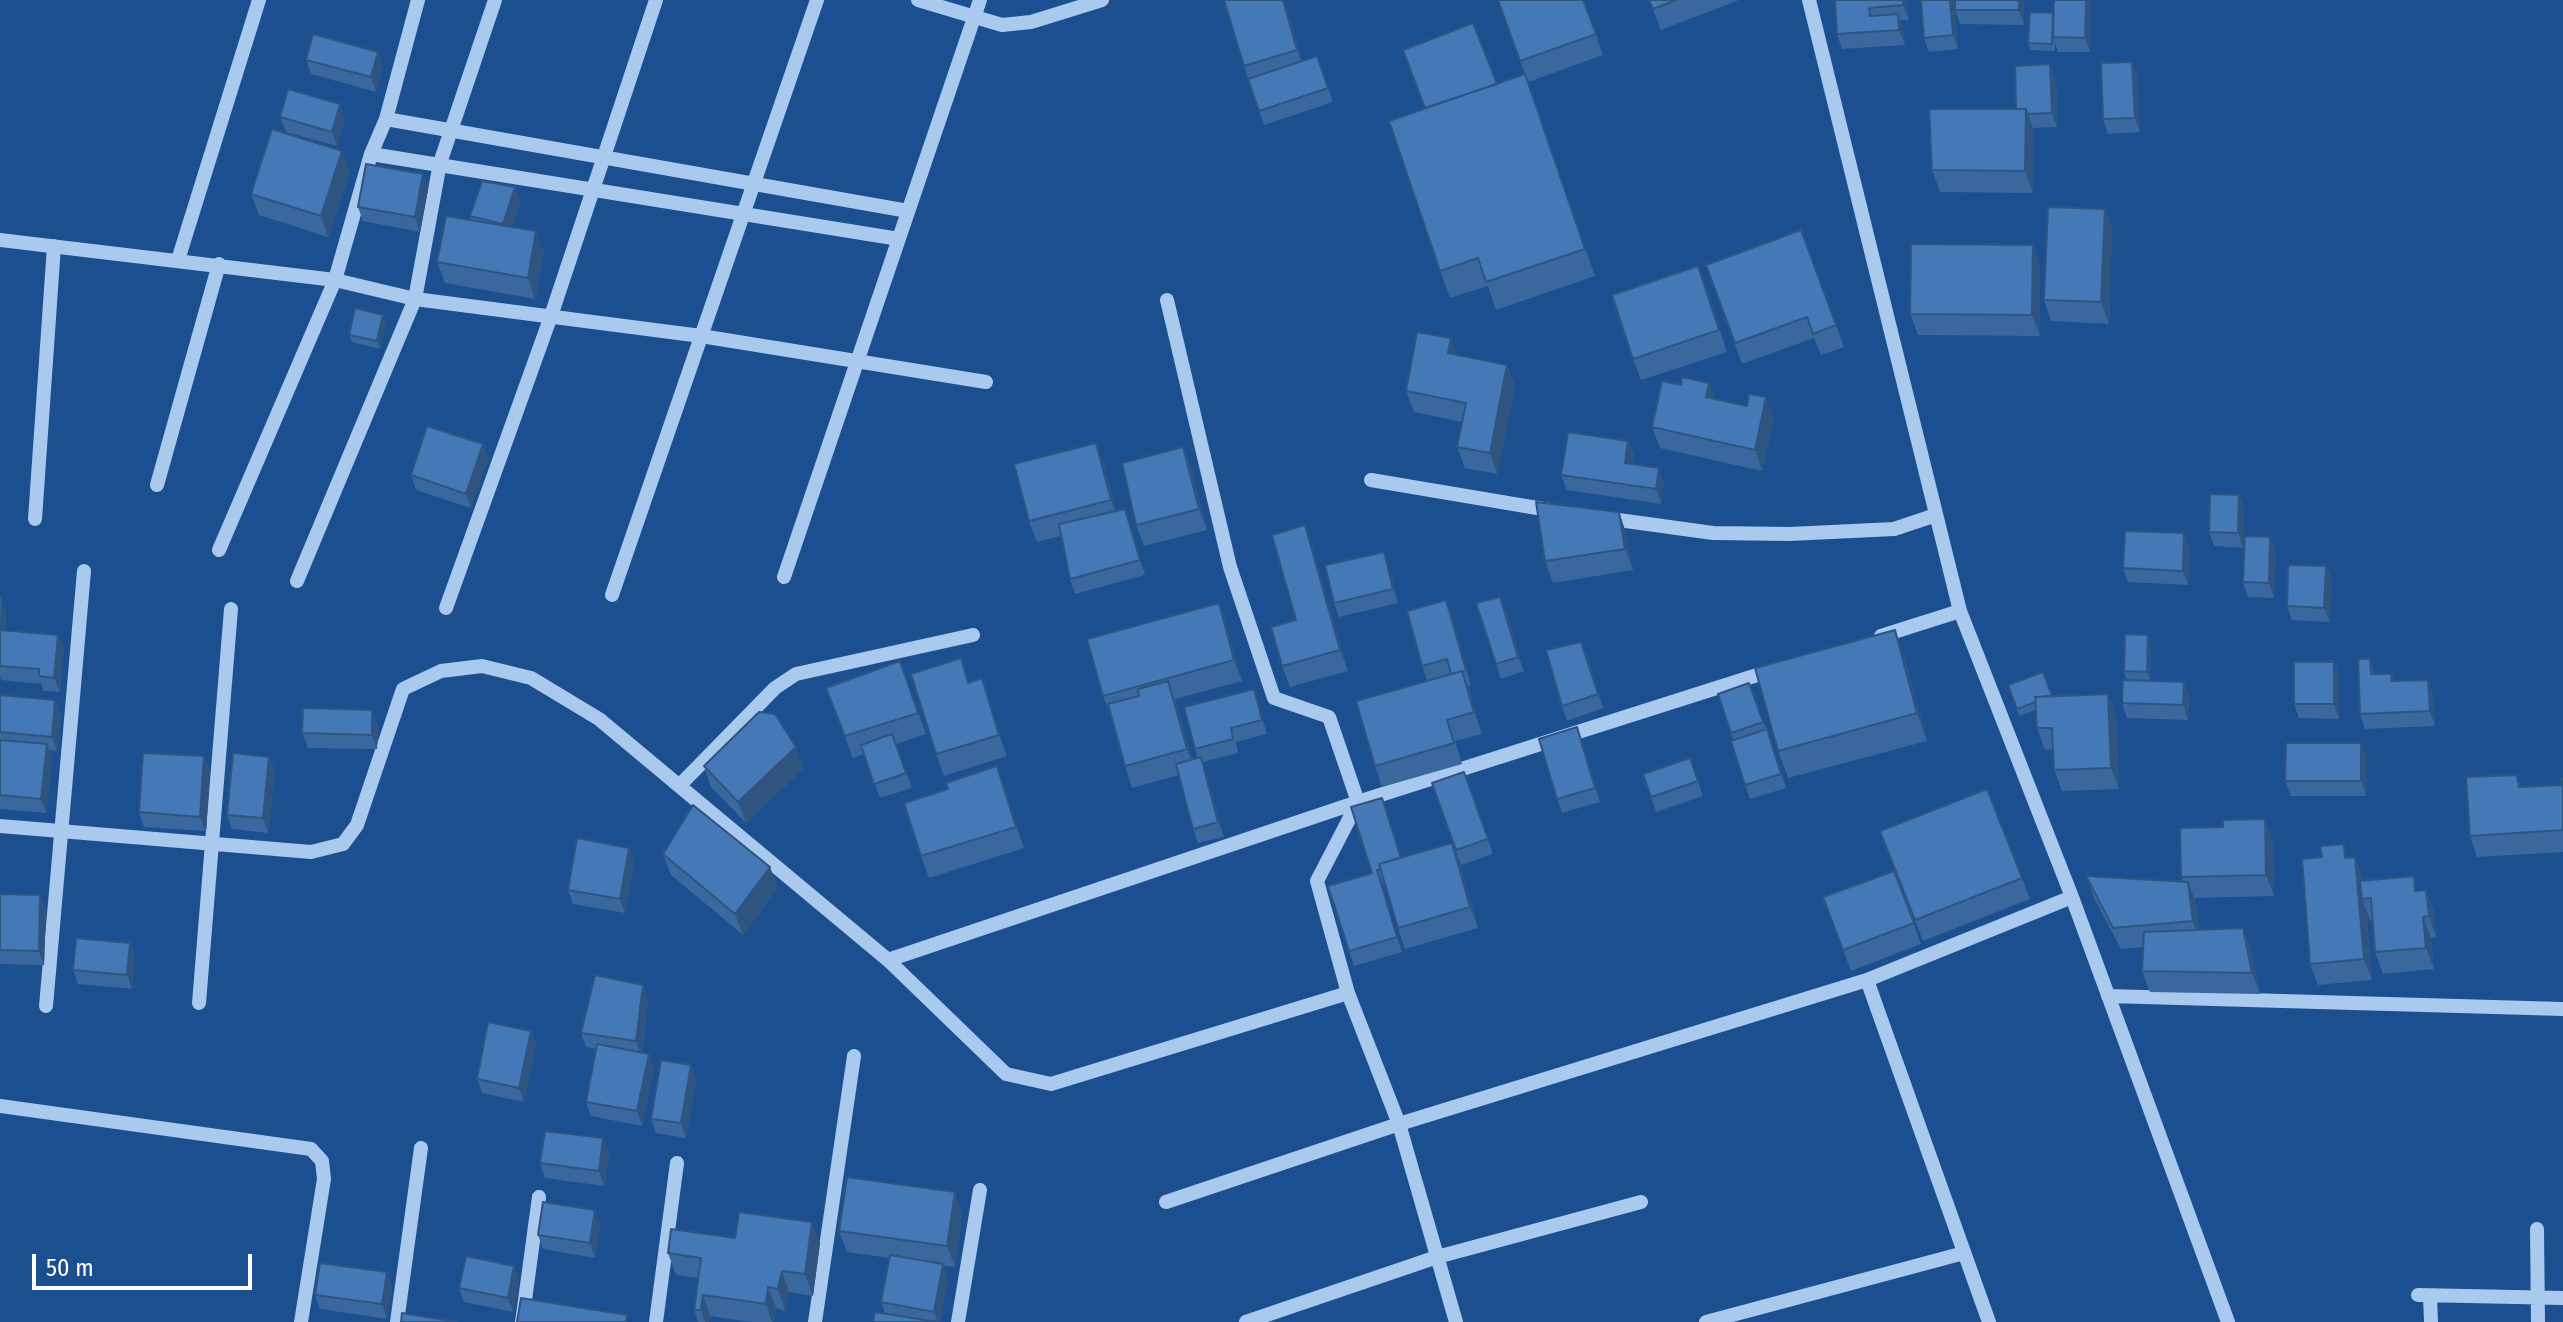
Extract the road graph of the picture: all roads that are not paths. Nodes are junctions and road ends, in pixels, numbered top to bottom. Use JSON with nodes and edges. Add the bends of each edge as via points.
{"nodes":[{"id":1,"x":259,"y":0,"type":"edge"},
{"id":2,"x":418,"y":0,"type":"edge"},
{"id":3,"x":495,"y":0,"type":"edge"},
{"id":4,"x":656,"y":0,"type":"edge"},
{"id":5,"x":817,"y":0,"type":"edge"},
{"id":6,"x":918,"y":0,"type":"edge"},
{"id":7,"x":980,"y":0,"type":"edge"},
{"id":8,"x":1102,"y":0,"type":"edge"},
{"id":9,"x":1809,"y":0,"type":"edge"},
{"id":10,"x":973,"y":20,"type":"junction"},
{"id":11,"x":386,"y":119,"type":"junction"},
{"id":12,"x":450,"y":132,"type":"junction"},
{"id":13,"x":371,"y":154,"type":"junction"},
{"id":14,"x":601,"y":158,"type":"junction"},
{"id":15,"x":440,"y":163,"type":"junction"},
{"id":16,"x":754,"y":184,"type":"junction"},
{"id":17,"x":591,"y":188,"type":"junction"},
{"id":18,"x":908,"y":211,"type":"junction"},
{"id":19,"x":744,"y":213,"type":"junction"},
{"id":20,"x":899,"y":239,"type":"junction"},
{"id":21,"x":0,"y":240,"type":"edge"},
{"id":22,"x":54,"y":246,"type":"junction"},
{"id":23,"x":178,"y":260,"type":"junction"},
{"id":24,"x":219,"y":264,"type":"junction"},
{"id":25,"x":335,"y":280,"type":"junction"},
{"id":26,"x":415,"y":299,"type":"junction"},
{"id":27,"x":1167,"y":300,"type":"dead end"},
{"id":28,"x":551,"y":316,"type":"junction"},
{"id":29,"x":701,"y":336,"type":"junction"},
{"id":30,"x":857,"y":361,"type":"junction"},
{"id":31,"x":986,"y":382,"type":"dead end"},
{"id":32,"x":1371,"y":480,"type":"dead end"},
{"id":33,"x":157,"y":485,"type":"dead end"},
{"id":34,"x":1936,"y":515,"type":"junction"},
{"id":35,"x":35,"y":519,"type":"dead end"},
{"id":36,"x":219,"y":550,"type":"dead end"},
{"id":37,"x":84,"y":571,"type":"dead end"},
{"id":38,"x":784,"y":577,"type":"dead end"},
{"id":39,"x":297,"y":581,"type":"dead end"},
{"id":40,"x":612,"y":595,"type":"dead end"},
{"id":41,"x":446,"y":608,"type":"dead end"},
{"id":42,"x":231,"y":609,"type":"dead end"},
{"id":43,"x":1960,"y":611,"type":"junction"},
{"id":44,"x":973,"y":635,"type":"dead end"},
{"id":45,"x":1870,"y":640,"type":"edge"},
{"id":46,"x":1794,"y":664,"type":"edge"},
{"id":47,"x":679,"y":786,"type":"junction"},
{"id":48,"x":1358,"y":802,"type":"junction"},
{"id":49,"x":0,"y":826,"type":"edge"},
{"id":50,"x":61,"y":831,"type":"junction"},
{"id":51,"x":212,"y":844,"type":"junction"},
{"id":52,"x":2072,"y":897,"type":"junction"},
{"id":53,"x":888,"y":960,"type":"junction"},
{"id":54,"x":1867,"y":980,"type":"junction"},
{"id":55,"x":1348,"y":993,"type":"junction"},
{"id":56,"x":2108,"y":996,"type":"junction"},
{"id":57,"x":199,"y":1003,"type":"dead end"},
{"id":58,"x":46,"y":1006,"type":"dead end"},
{"id":59,"x":2563,"y":1009,"type":"edge"},
{"id":60,"x":854,"y":1056,"type":"dead end"},
{"id":61,"x":0,"y":1106,"type":"edge"},
{"id":62,"x":1399,"y":1124,"type":"junction"},
{"id":63,"x":421,"y":1148,"type":"dead end"},
{"id":64,"x":677,"y":1163,"type":"dead end"},
{"id":65,"x":980,"y":1190,"type":"dead end"},
{"id":66,"x":539,"y":1197,"type":"dead end"},
{"id":67,"x":1166,"y":1202,"type":"dead end"},
{"id":68,"x":1641,"y":1202,"type":"dead end"},
{"id":69,"x":2537,"y":1229,"type":"dead end"},
{"id":70,"x":1964,"y":1253,"type":"junction"},
{"id":71,"x":1437,"y":1257,"type":"junction"},
{"id":72,"x":2538,"y":1297,"type":"junction"},
{"id":73,"x":2563,"y":1298,"type":"edge"},
{"id":74,"x":301,"y":1322,"type":"edge"},
{"id":75,"x":397,"y":1322,"type":"edge"},
{"id":76,"x":522,"y":1322,"type":"edge"},
{"id":77,"x":656,"y":1322,"type":"edge"},
{"id":78,"x":815,"y":1322,"type":"edge"},
{"id":79,"x":958,"y":1322,"type":"edge"},
{"id":80,"x":1246,"y":1322,"type":"edge"},
{"id":81,"x":1456,"y":1322,"type":"edge"},
{"id":82,"x":1706,"y":1322,"type":"edge"},
{"id":83,"x":1989,"y":1322,"type":"edge"},
{"id":84,"x":2228,"y":1322,"type":"edge"},
{"id":85,"x":2431,"y":1322,"type":"edge"},
{"id":86,"x":2538,"y":1322,"type":"edge"}],
"edges":[{"from":1,"to":23,"type":"street"},
{"from":2,"to":11,"type":"street"},
{"from":3,"to":12,"type":"street"},
{"from":4,"to":14,"type":"street"},
{"from":5,"to":16,"type":"street"},
{"from":6,"to":10,"type":"street"},
{"from":7,"to":10,"type":"street"},
{"from":8,"to":10,"type":"street","via":[[1031,22]]},
{"from":9,"to":34,"type":"street"},
{"from":10,"to":18,"type":"street"},
{"from":11,"to":12,"type":"street"},
{"from":11,"to":13,"type":"street"},
{"from":12,"to":14,"type":"street"},
{"from":12,"to":15,"type":"street"},
{"from":13,"to":15,"type":"street"},
{"from":13,"to":25,"type":"street"},
{"from":14,"to":16,"type":"street"},
{"from":14,"to":17,"type":"street"},
{"from":15,"to":17,"type":"street"},
{"from":15,"to":26,"type":"street"},
{"from":16,"to":18,"type":"street"},
{"from":16,"to":19,"type":"street"},
{"from":17,"to":19,"type":"street"},
{"from":17,"to":28,"type":"street"},
{"from":18,"to":20,"type":"street"},
{"from":19,"to":20,"type":"street"},
{"from":19,"to":29,"type":"street"},
{"from":20,"to":30,"type":"street"},
{"from":21,"to":22,"type":"street"},
{"from":22,"to":23,"type":"street"},
{"from":22,"to":35,"type":"street"},
{"from":23,"to":24,"type":"street"},
{"from":24,"to":25,"type":"street"},
{"from":24,"to":33,"type":"street"},
{"from":25,"to":26,"type":"street"},
{"from":25,"to":36,"type":"street"},
{"from":26,"to":28,"type":"street"},
{"from":26,"to":39,"type":"street"},
{"from":27,"to":48,"type":"street","via":[[1230,567],[1274,698],[1329,717]]},
{"from":28,"to":29,"type":"street"},
{"from":28,"to":41,"type":"street"},
{"from":29,"to":30,"type":"street"},
{"from":29,"to":40,"type":"street"},
{"from":30,"to":31,"type":"street"},
{"from":30,"to":38,"type":"street"},
{"from":32,"to":34,"type":"street","via":[[1713,533],[1894,529]]},
{"from":34,"to":43,"type":"street"},
{"from":37,"to":50,"type":"street"},
{"from":42,"to":51,"type":"street"},
{"from":43,"to":45,"type":"street"},
{"from":43,"to":52,"type":"street"},
{"from":44,"to":47,"type":"street","via":[[796,674],[775,688]]},
{"from":46,"to":48,"type":"street"},
{"from":47,"to":51,"type":"street","via":[[599,719],[531,678],[482,666],[441,671],[403,689],[357,825],[343,844],[311,852]]},
{"from":47,"to":53,"type":"street"},
{"from":48,"to":53,"type":"street"},
{"from":48,"to":55,"type":"street","via":[[1317,881]]},
{"from":49,"to":50,"type":"street"},
{"from":50,"to":51,"type":"street"},
{"from":50,"to":58,"type":"street"},
{"from":51,"to":57,"type":"street"},
{"from":52,"to":54,"type":"street"},
{"from":52,"to":56,"type":"street"},
{"from":53,"to":55,"type":"street","via":[[1006,1074],[1051,1084]]},
{"from":54,"to":62,"type":"street"},
{"from":54,"to":70,"type":"street"},
{"from":55,"to":62,"type":"street"},
{"from":56,"to":59,"type":"street"},
{"from":56,"to":84,"type":"street"},
{"from":60,"to":78,"type":"street"},
{"from":61,"to":74,"type":"street","via":[[311,1149],[322,1161],[324,1179]]},
{"from":62,"to":67,"type":"street"},
{"from":62,"to":71,"type":"street"},
{"from":63,"to":75,"type":"street"},
{"from":64,"to":77,"type":"street"},
{"from":65,"to":79,"type":"street"},
{"from":66,"to":76,"type":"street"},
{"from":68,"to":71,"type":"street"},
{"from":69,"to":72,"type":"street"},
{"from":70,"to":82,"type":"street"},
{"from":70,"to":83,"type":"street"},
{"from":71,"to":80,"type":"street"},
{"from":71,"to":81,"type":"street"},
{"from":72,"to":73,"type":"street"},
{"from":72,"to":85,"type":"street","via":[[2424,1296]]},
{"from":72,"to":86,"type":"street"}]}
